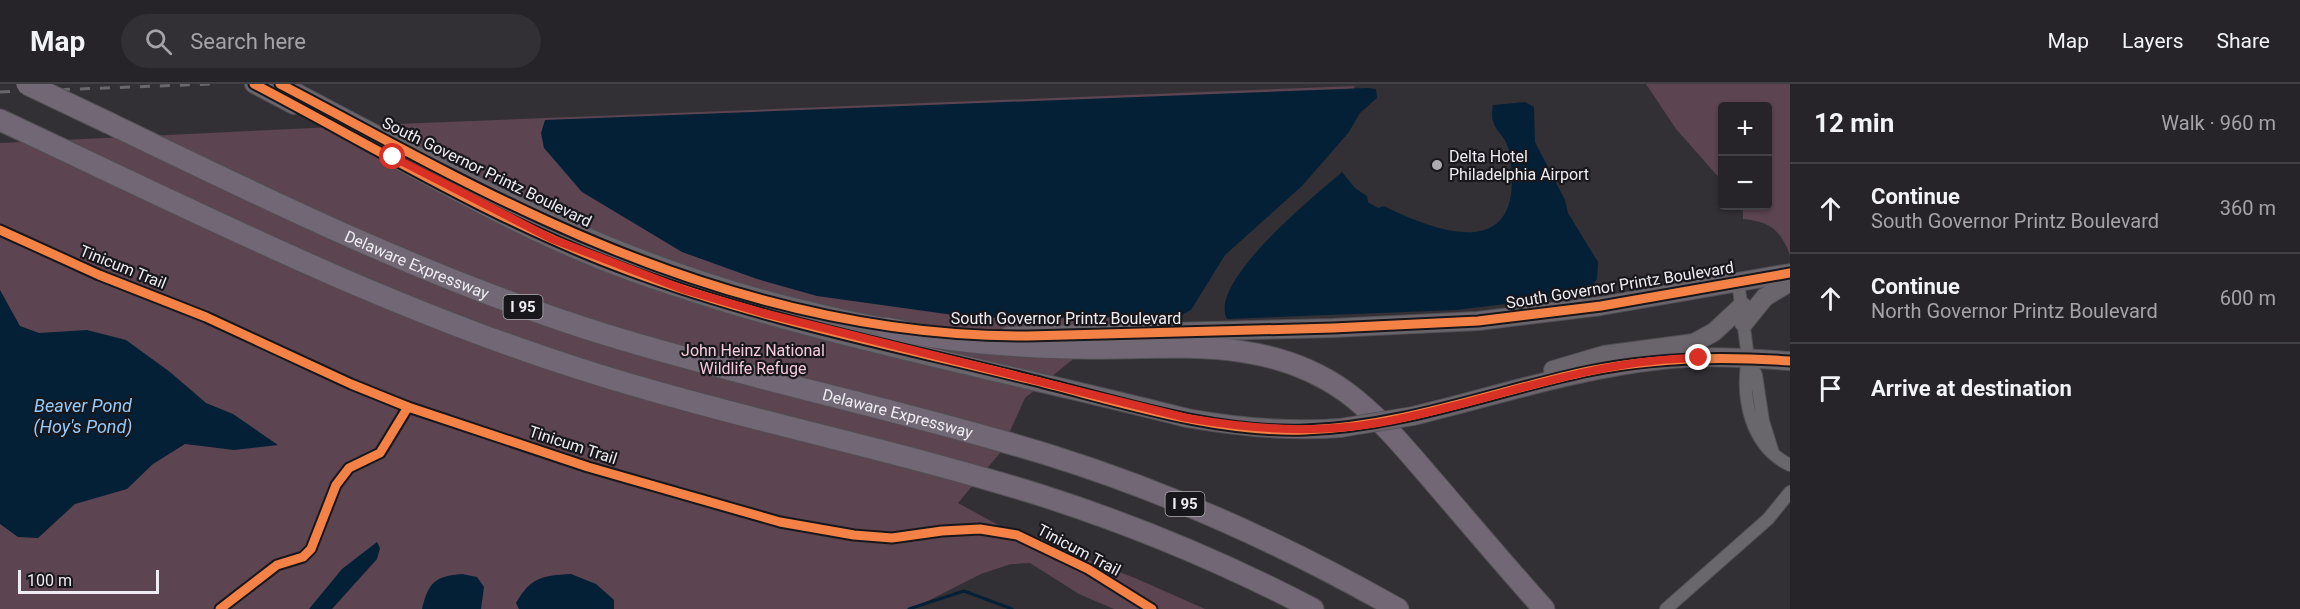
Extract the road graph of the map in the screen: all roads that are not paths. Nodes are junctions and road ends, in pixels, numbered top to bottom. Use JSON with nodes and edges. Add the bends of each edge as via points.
{"nodes":[{"id":1,"x":27,"y":84,"type":"edge"},
{"id":2,"x":254,"y":84,"type":"edge"},
{"id":3,"x":280,"y":84,"type":"edge"},
{"id":4,"x":0,"y":120,"type":"edge"},
{"id":5,"x":1790,"y":273,"type":"edge"},
{"id":6,"x":1738,"y":281,"type":"junction"},
{"id":7,"x":1790,"y":282,"type":"edge"},
{"id":8,"x":1743,"y":315,"type":"junction"},
{"id":9,"x":886,"y":328,"type":"junction"},
{"id":10,"x":1749,"y":358,"type":"junction"},
{"id":11,"x":1790,"y":361,"type":"edge"},
{"id":12,"x":1508,"y":391,"type":"junction"},
{"id":13,"x":1790,"y":465,"type":"edge"},
{"id":14,"x":1790,"y":492,"type":"edge"},
{"id":15,"x":1313,"y":609,"type":"edge"},
{"id":16,"x":1398,"y":609,"type":"edge"},
{"id":17,"x":1544,"y":609,"type":"edge"},
{"id":18,"x":1666,"y":609,"type":"edge"}],
"edges":[{"from":1,"to":16,"type":"highway","name":"Delaware Expressway","number":"I 95","bridge":true,"via":[[322,226],[479,292],[639,345],[1061,459],[1179,502],[1274,543]]},
{"from":2,"to":12,"type":"main road","name":"South Governor Printz Boulevard","bridge":true,"via":[[521,225],[630,271],[721,302],[868,340],[1196,419],[1273,429],[1340,428],[1413,416]]},
{"from":3,"to":9,"type":"main road","name":"South Governor Printz Boulevard","via":[[543,220],[661,268],[760,298]]},
{"from":4,"to":15,"type":"highway","number":"I 95","via":[[297,260],[446,323],[642,388],[1047,498],[1170,542]]},
{"from":5,"to":6,"type":"main road","name":"South Governor Printz Boulevard"},
{"from":6,"to":8,"type":"street"},
{"from":6,"to":9,"type":"main road","name":"South Governor Printz Boulevard","via":[[1568,311],[1436,324],[1029,336],[953,335]]},
{"from":7,"to":8,"type":"main road"},
{"from":8,"to":10,"type":"street"},
{"from":8,"to":12,"type":"main road","via":[[1701,341],[1591,357]]},
{"from":9,"to":17,"type":"highway","via":[[933,339],[1013,346],[1219,347],[1255,352],[1300,366],[1347,393],[1387,429]]},
{"from":10,"to":11,"type":"main road"},
{"from":10,"to":12,"type":"main road","via":[[1642,362]]},
{"from":10,"to":13,"type":"street","via":[[1745,377],[1753,428],[1773,453]]},
{"from":14,"to":18,"type":"street","via":[[1768,519]]}]}
